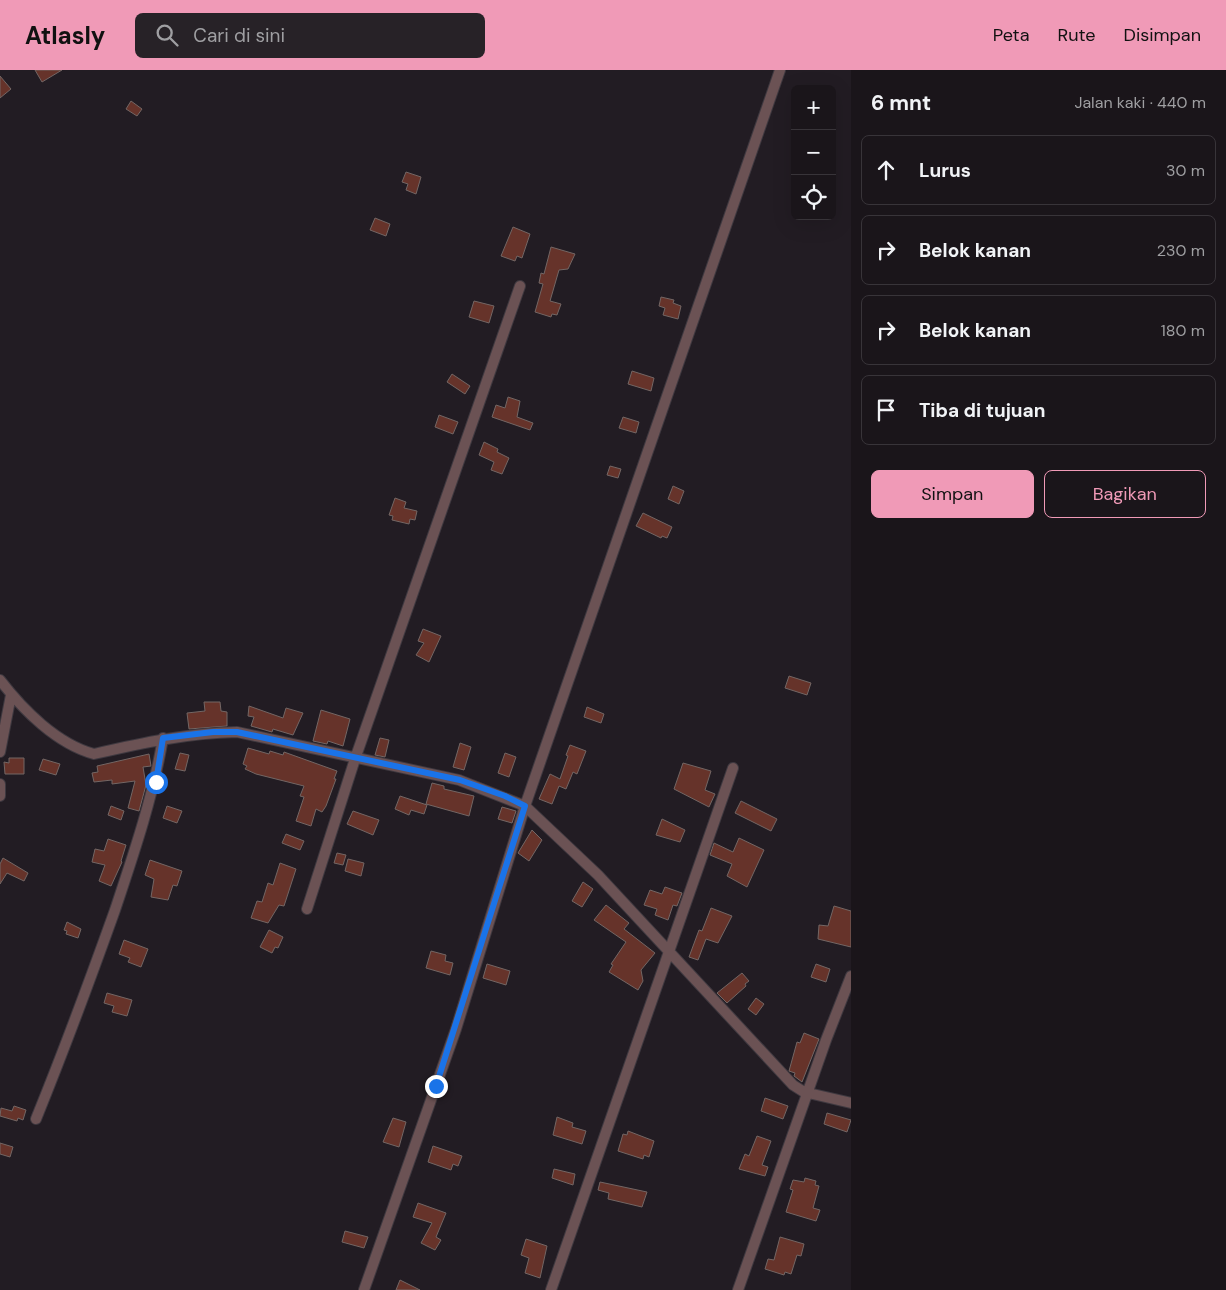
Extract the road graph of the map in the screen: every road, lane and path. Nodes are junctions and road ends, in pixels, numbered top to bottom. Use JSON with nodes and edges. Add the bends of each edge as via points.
{"nodes":[{"id":1,"x":780,"y":70,"type":"edge"},
{"id":2,"x":520,"y":286,"type":"dead end"},
{"id":3,"x":0,"y":680,"type":"edge"},
{"id":4,"x":11,"y":695,"type":"junction"},
{"id":5,"x":163,"y":738,"type":"junction"},
{"id":6,"x":0,"y":752,"type":"edge"},
{"id":7,"x":355,"y":759,"type":"junction"},
{"id":8,"x":733,"y":768,"type":"dead end"},
{"id":9,"x":0,"y":784,"type":"edge"},
{"id":10,"x":0,"y":796,"type":"edge"},
{"id":11,"x":525,"y":806,"type":"junction"},
{"id":12,"x":307,"y":910,"type":"dead end"},
{"id":13,"x":669,"y":951,"type":"junction"},
{"id":14,"x":851,"y":976,"type":"edge"},
{"id":15,"x":809,"y":1093,"type":"junction"},
{"id":16,"x":851,"y":1103,"type":"edge"},
{"id":17,"x":36,"y":1119,"type":"dead end"},
{"id":18,"x":364,"y":1290,"type":"edge"},
{"id":19,"x":551,"y":1290,"type":"edge"},
{"id":20,"x":738,"y":1290,"type":"edge"}],
"edges":[{"from":1,"to":11,"type":"street"},
{"from":2,"to":7,"type":"street"},
{"from":3,"to":4,"type":"street"},
{"from":4,"to":5,"type":"street","via":[[44,727],[85,752],[94,754]]},
{"from":4,"to":6,"type":"street"},
{"from":5,"to":7,"type":"street","via":[[237,732]]},
{"from":5,"to":17,"type":"street","via":[[156,782],[137,844],[96,964]]},
{"from":7,"to":11,"type":"street","via":[[460,780]]},
{"from":7,"to":12,"type":"street"},
{"from":8,"to":13,"type":"street"},
{"from":9,"to":10,"type":"street"},
{"from":11,"to":13,"type":"street","via":[[598,875]]},
{"from":11,"to":18,"type":"street","via":[[456,1029]]},
{"from":13,"to":15,"type":"street","via":[[793,1084]]},
{"from":13,"to":19,"type":"street"},
{"from":14,"to":15,"type":"street"},
{"from":15,"to":16,"type":"street"},
{"from":15,"to":20,"type":"street"}]}
